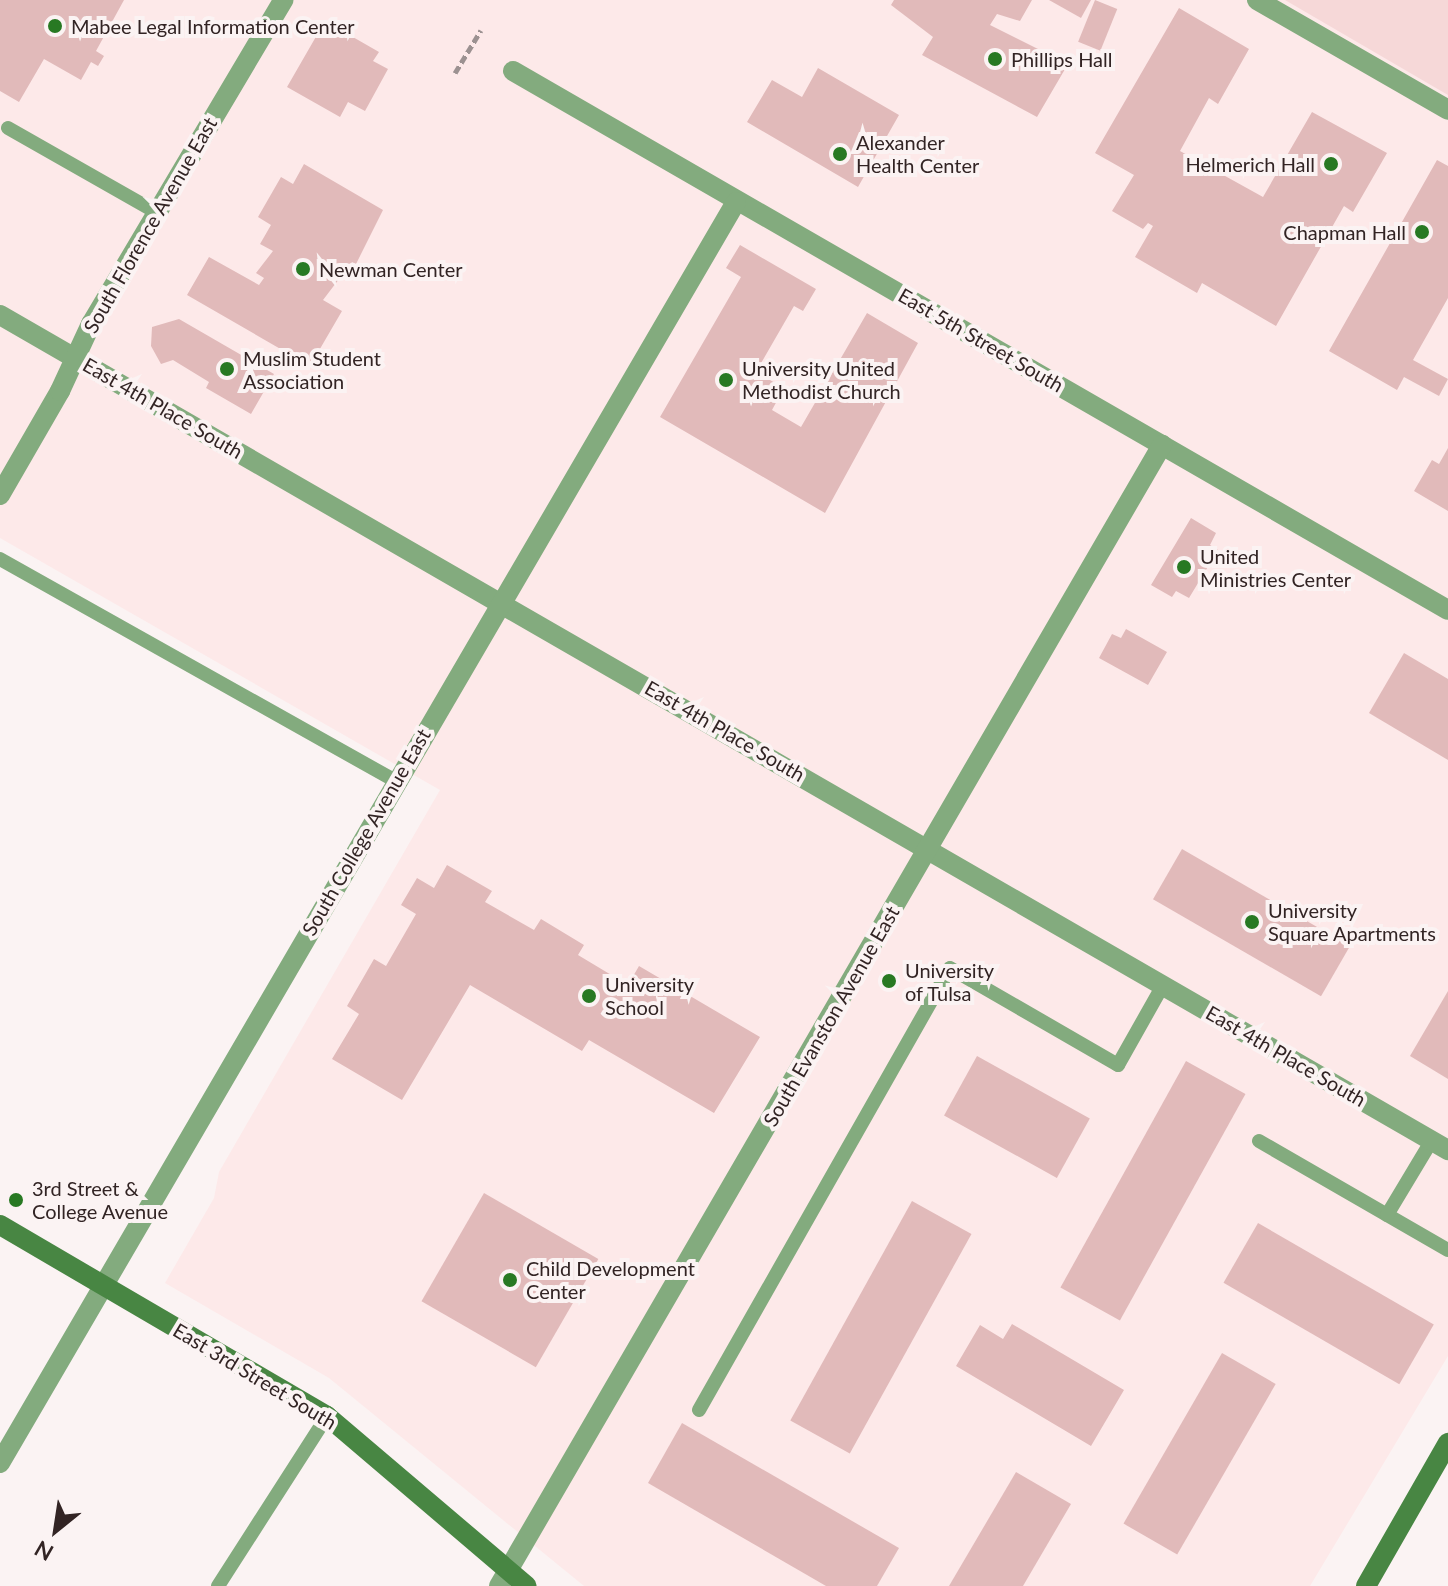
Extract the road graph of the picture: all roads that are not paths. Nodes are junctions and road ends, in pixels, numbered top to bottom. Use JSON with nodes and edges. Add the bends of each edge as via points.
{"nodes":[{"id":1,"x":283,"y":0,"type":"edge"},
{"id":2,"x":1257,"y":0,"type":"edge"},
{"id":3,"x":513,"y":71,"type":"dead end"},
{"id":4,"x":1448,"y":110,"type":"edge"},
{"id":5,"x":8,"y":128,"type":"dead end"},
{"id":6,"x":736,"y":202,"type":"junction"},
{"id":7,"x":156,"y":212,"type":"junction"},
{"id":8,"x":0,"y":315,"type":"edge"},
{"id":9,"x":76,"y":357,"type":"junction"},
{"id":10,"x":1162,"y":445,"type":"junction"},
{"id":11,"x":0,"y":495,"type":"edge"},
{"id":12,"x":0,"y":559,"type":"edge"},
{"id":13,"x":501,"y":602,"type":"junction"},
{"id":14,"x":1448,"y":610,"type":"edge"},
{"id":15,"x":395,"y":781,"type":"junction"},
{"id":16,"x":928,"y":850,"type":"junction"},
{"id":17,"x":1163,"y":985,"type":"junction"},
{"id":18,"x":1259,"y":1141,"type":"dead end"},
{"id":19,"x":1440,"y":1145,"type":"edge"},
{"id":20,"x":1387,"y":1215,"type":"junction"},
{"id":21,"x":0,"y":1225,"type":"edge"},
{"id":22,"x":1448,"y":1250,"type":"edge"},
{"id":23,"x":103,"y":1285,"type":"junction"},
{"id":24,"x":699,"y":1410,"type":"dead end"},
{"id":25,"x":327,"y":1416,"type":"junction"},
{"id":26,"x":1448,"y":1443,"type":"edge"},
{"id":27,"x":0,"y":1463,"type":"edge"},
{"id":28,"x":503,"y":1578,"type":"edge"},
{"id":29,"x":1372,"y":1584,"type":"edge"},
{"id":30,"x":218,"y":1586,"type":"edge"},
{"id":31,"x":527,"y":1586,"type":"edge"}],
"edges":[{"from":1,"to":7,"type":"street","name":"South Florence Avenue East"},
{"from":2,"to":4,"type":"street"},
{"from":3,"to":6,"type":"street","name":"East 5th Street South"},
{"from":5,"to":7,"type":"lane"},
{"from":6,"to":10,"type":"street","name":"East 5th Street South"},
{"from":6,"to":13,"type":"street","name":"South College Avenue East"},
{"from":7,"to":9,"type":"street","name":"South Florence Avenue East"},
{"from":8,"to":9,"type":"street","name":"East 4th Place South"},
{"from":9,"to":11,"type":"street","name":"South Florence Avenue East"},
{"from":9,"to":13,"type":"street","name":"East 4th Place South"},
{"from":10,"to":14,"type":"street","name":"East 5th Street South"},
{"from":10,"to":16,"type":"street","name":"South Evanston Avenue East"},
{"from":12,"to":15,"type":"lane"},
{"from":13,"to":15,"type":"street","name":"South College Avenue East"},
{"from":13,"to":16,"type":"street","name":"East 4th Place South"},
{"from":15,"to":23,"type":"street","name":"South College Avenue East"},
{"from":16,"to":17,"type":"street","name":"East 4th Place South"},
{"from":16,"to":28,"type":"street","name":"South Evanston Avenue East"},
{"from":17,"to":19,"type":"street","name":"East 4th Place South"},
{"from":17,"to":24,"type":"lane","via":[[1118,1065],[950,968]]},
{"from":18,"to":20,"type":"lane"},
{"from":19,"to":20,"type":"lane"},
{"from":20,"to":22,"type":"lane"},
{"from":21,"to":23,"type":"street","name":"East 3rd Street South"},
{"from":23,"to":25,"type":"street","name":"East 3rd Street South"},
{"from":23,"to":27,"type":"street","name":"South College Avenue East"},
{"from":25,"to":28,"type":"street","name":"East 3rd Street South"},
{"from":25,"to":30,"type":"lane"},
{"from":26,"to":29,"type":"street"},
{"from":28,"to":31,"type":"street","name":"East 3rd Street South"}]}
